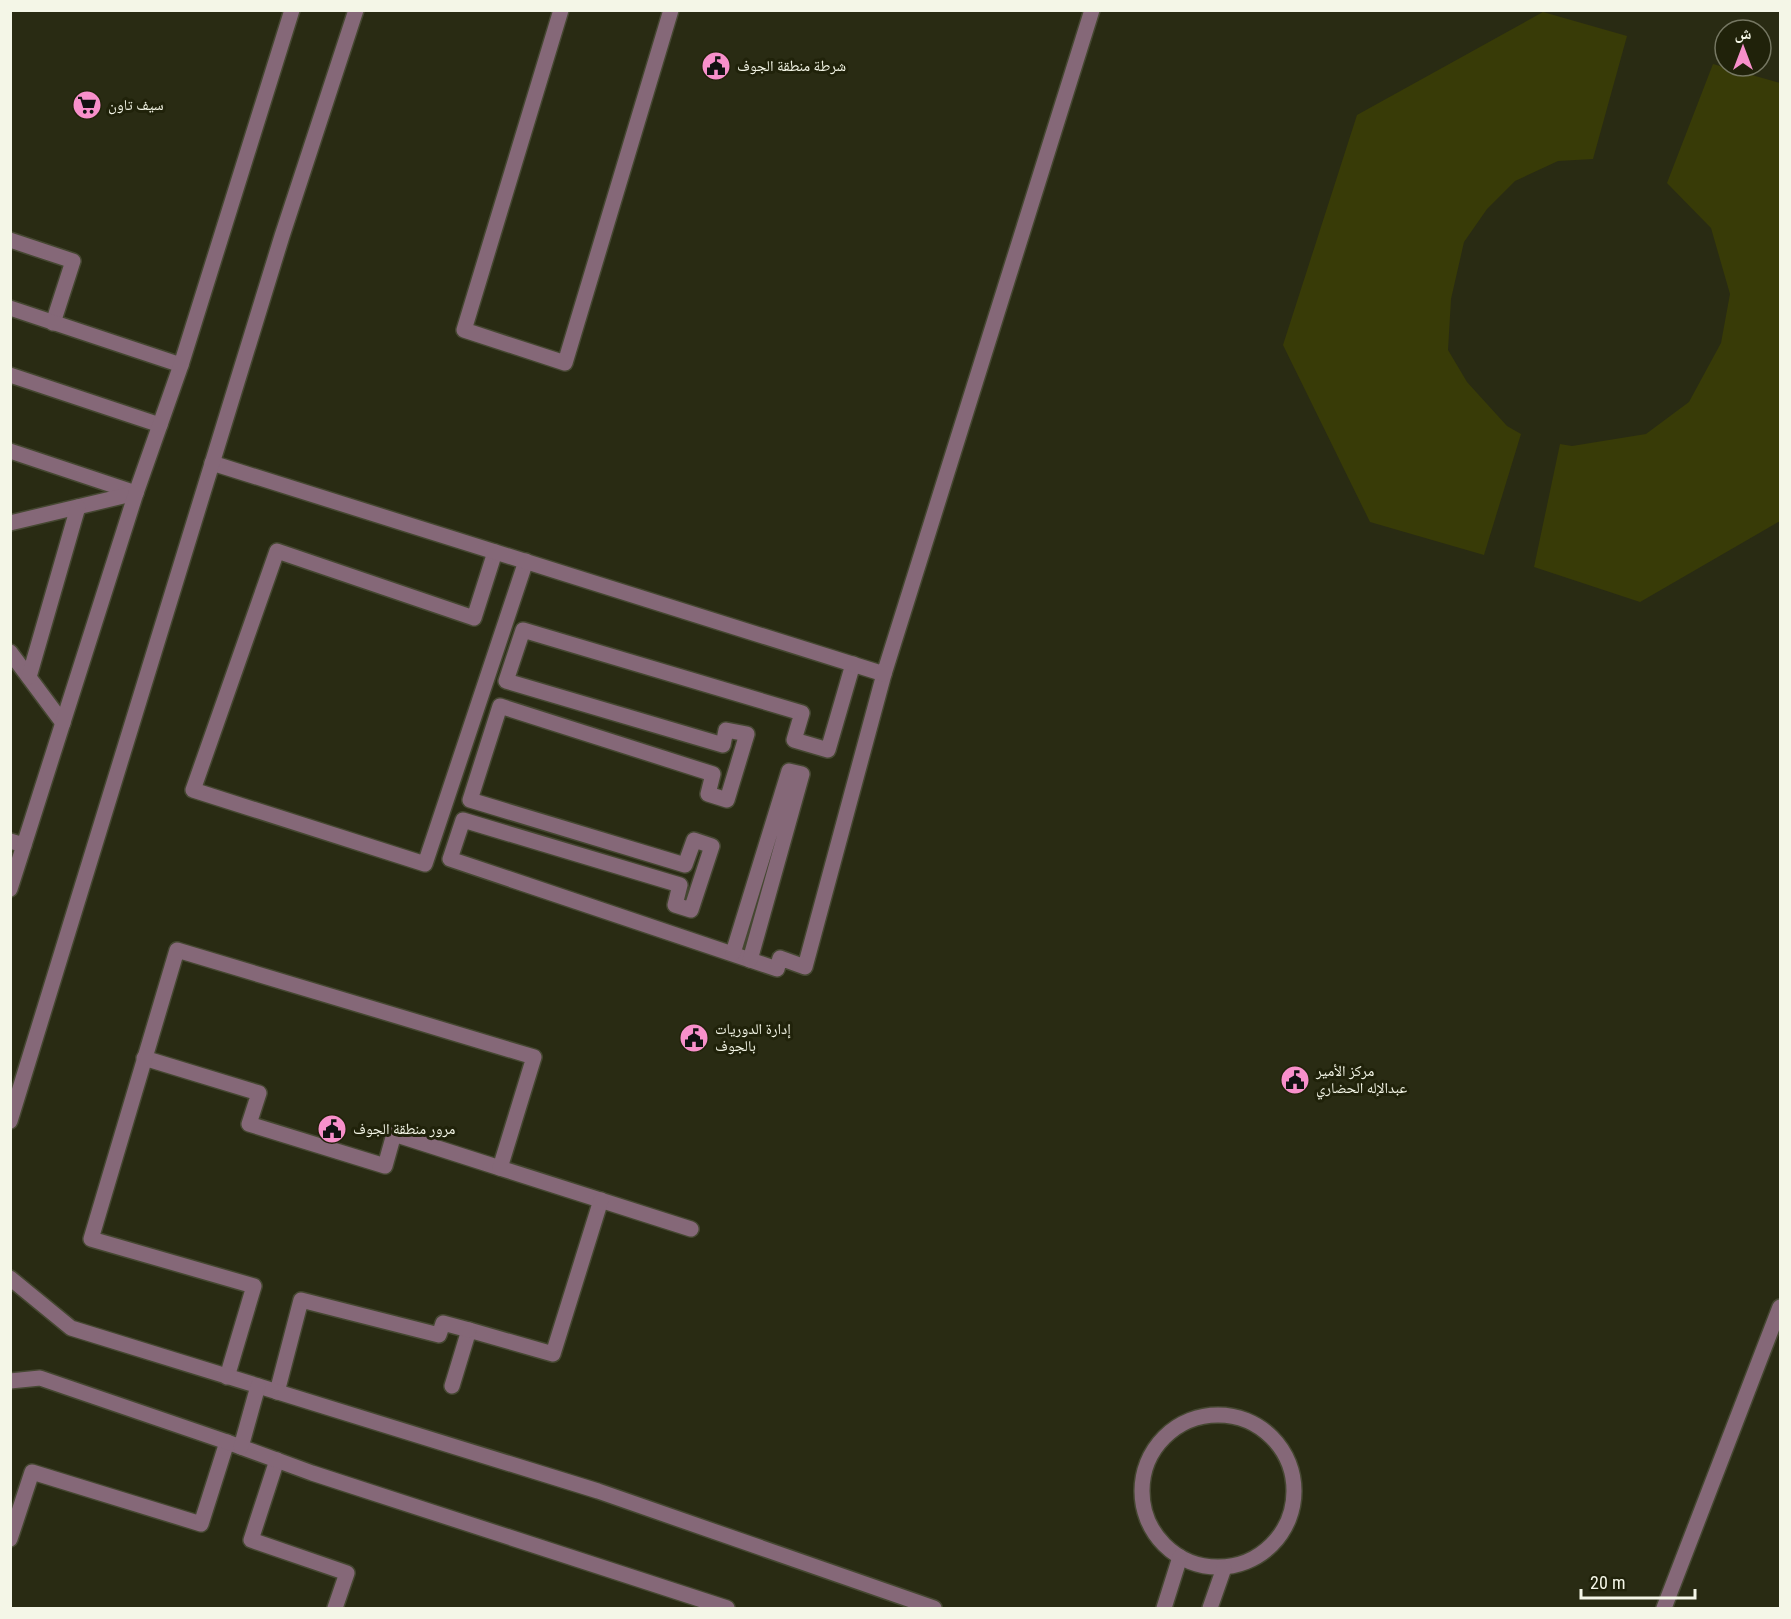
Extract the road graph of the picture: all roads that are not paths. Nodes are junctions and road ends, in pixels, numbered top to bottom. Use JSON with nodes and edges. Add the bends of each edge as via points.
{"nodes":[{"id":1,"x":292,"y":10,"type":"edge"},
{"id":2,"x":356,"y":10,"type":"edge"},
{"id":3,"x":561,"y":10,"type":"edge"},
{"id":4,"x":671,"y":10,"type":"edge"},
{"id":5,"x":1092,"y":10,"type":"edge"},
{"id":6,"x":10,"y":240,"type":"edge"},
{"id":7,"x":10,"y":308,"type":"edge"},
{"id":8,"x":53,"y":323,"type":"junction"},
{"id":9,"x":182,"y":365,"type":"junction"},
{"id":10,"x":10,"y":375,"type":"edge"},
{"id":11,"x":160,"y":425,"type":"junction"},
{"id":12,"x":10,"y":451,"type":"edge"},
{"id":13,"x":212,"y":463,"type":"junction"},
{"id":14,"x":136,"y":494,"type":"junction"},
{"id":15,"x":78,"y":507,"type":"junction"},
{"id":16,"x":10,"y":523,"type":"edge"},
{"id":17,"x":495,"y":552,"type":"junction"},
{"id":18,"x":526,"y":561,"type":"junction"},
{"id":19,"x":10,"y":652,"type":"edge"},
{"id":20,"x":853,"y":664,"type":"junction"},
{"id":21,"x":884,"y":674,"type":"junction"},
{"id":22,"x":29,"y":677,"type":"junction"},
{"id":23,"x":63,"y":723,"type":"junction"},
{"id":24,"x":17,"y":843,"type":"edge"},
{"id":25,"x":10,"y":889,"type":"edge"},
{"id":26,"x":733,"y":953,"type":"junction"},
{"id":27,"x":750,"y":960,"type":"junction"},
{"id":28,"x":144,"y":1058,"type":"junction"},
{"id":29,"x":10,"y":1121,"type":"edge"},
{"id":30,"x":500,"y":1168,"type":"junction"},
{"id":31,"x":600,"y":1200,"type":"junction"},
{"id":32,"x":691,"y":1229,"type":"dead end"},
{"id":33,"x":10,"y":1278,"type":"edge"},
{"id":34,"x":1780,"y":1307,"type":"edge"},
{"id":35,"x":469,"y":1330,"type":"junction"},
{"id":36,"x":227,"y":1377,"type":"junction"},
{"id":37,"x":10,"y":1381,"type":"edge"},
{"id":38,"x":258,"y":1386,"type":"junction"},
{"id":39,"x":452,"y":1386,"type":"dead end"},
{"id":40,"x":277,"y":1392,"type":"junction"},
{"id":41,"x":234,"y":1444,"type":"junction"},
{"id":42,"x":277,"y":1460,"type":"junction"},
{"id":43,"x":10,"y":1539,"type":"edge"},
{"id":44,"x":1180,"y":1557,"type":"junction"},
{"id":45,"x":1224,"y":1568,"type":"junction"},
{"id":46,"x":335,"y":1608,"type":"edge"},
{"id":47,"x":727,"y":1608,"type":"edge"},
{"id":48,"x":934,"y":1608,"type":"edge"},
{"id":49,"x":1164,"y":1608,"type":"edge"},
{"id":50,"x":1210,"y":1608,"type":"edge"},
{"id":51,"x":1664,"y":1608,"type":"edge"}],
"edges":[{"from":1,"to":9,"type":"street"},
{"from":2,"to":13,"type":"street"},
{"from":3,"to":4,"type":"street","via":[[464,330],[565,363]]},
{"from":5,"to":21,"type":"street"},
{"from":6,"to":8,"type":"street","via":[[73,261]]},
{"from":7,"to":8,"type":"street"},
{"from":8,"to":9,"type":"street"},
{"from":9,"to":11,"type":"street"},
{"from":10,"to":11,"type":"street"},
{"from":11,"to":14,"type":"street"},
{"from":12,"to":14,"type":"street"},
{"from":13,"to":17,"type":"street"},
{"from":13,"to":29,"type":"street"},
{"from":14,"to":15,"type":"street"},
{"from":14,"to":23,"type":"street"},
{"from":15,"to":16,"type":"street"},
{"from":15,"to":22,"type":"street"},
{"from":17,"to":18,"type":"street"},
{"from":17,"to":18,"type":"street","via":[[474,618],[277,551],[194,790],[425,864]]},
{"from":18,"to":20,"type":"street"},
{"from":19,"to":22,"type":"street"},
{"from":20,"to":21,"type":"street"},
{"from":20,"to":26,"type":"street","via":[[828,750],[794,740],[802,713],[523,630],[506,681],[723,745],[726,730],[747,734],[727,800],[708,794],[713,774],[500,706],[470,800],[685,865],[693,840],[712,846],[691,910],[675,905],[680,885],[463,820],[450,859]]},
{"from":21,"to":27,"type":"street","via":[[805,967],[780,958],[777,969]]},
{"from":22,"to":23,"type":"street"},
{"from":23,"to":24,"type":"street"},
{"from":24,"to":25,"type":"street"},
{"from":26,"to":27,"type":"street"},
{"from":26,"to":27,"type":"street","via":[[789,771],[802,774]]},
{"from":28,"to":30,"type":"street","via":[[259,1094],[249,1124],[261,1128],[385,1166],[394,1134]]},
{"from":28,"to":30,"type":"street","via":[[177,950],[534,1057]]},
{"from":28,"to":36,"type":"street","via":[[91,1239],[254,1286]]},
{"from":30,"to":31,"type":"street"},
{"from":31,"to":32,"type":"street"},
{"from":31,"to":35,"type":"street","via":[[553,1354]]},
{"from":33,"to":36,"type":"street","via":[[71,1328]]},
{"from":34,"to":51,"type":"street"},
{"from":35,"to":39,"type":"street"},
{"from":35,"to":40,"type":"street","via":[[444,1323],[439,1335],[301,1300]]},
{"from":36,"to":38,"type":"street"},
{"from":37,"to":41,"type":"street","via":[[40,1378]]},
{"from":38,"to":40,"type":"street"},
{"from":38,"to":41,"type":"street"},
{"from":40,"to":48,"type":"street","via":[[598,1491]]},
{"from":41,"to":42,"type":"street"},
{"from":41,"to":43,"type":"street","via":[[201,1524],[32,1472]]},
{"from":42,"to":46,"type":"street","via":[[251,1540],[347,1573]]},
{"from":42,"to":47,"type":"street"},
{"from":44,"to":45,"type":"street","via":[[1193,1565]]},
{"from":44,"to":45,"type":"street","via":[[1155,1537],[1144,1513],[1142,1475],[1154,1448],[1175,1428],[1198,1417],[1227,1414],[1255,1424],[1276,1440],[1288,1458],[1296,1490],[1287,1528],[1265,1553]]},
{"from":44,"to":49,"type":"street"},
{"from":45,"to":50,"type":"street"}]}
